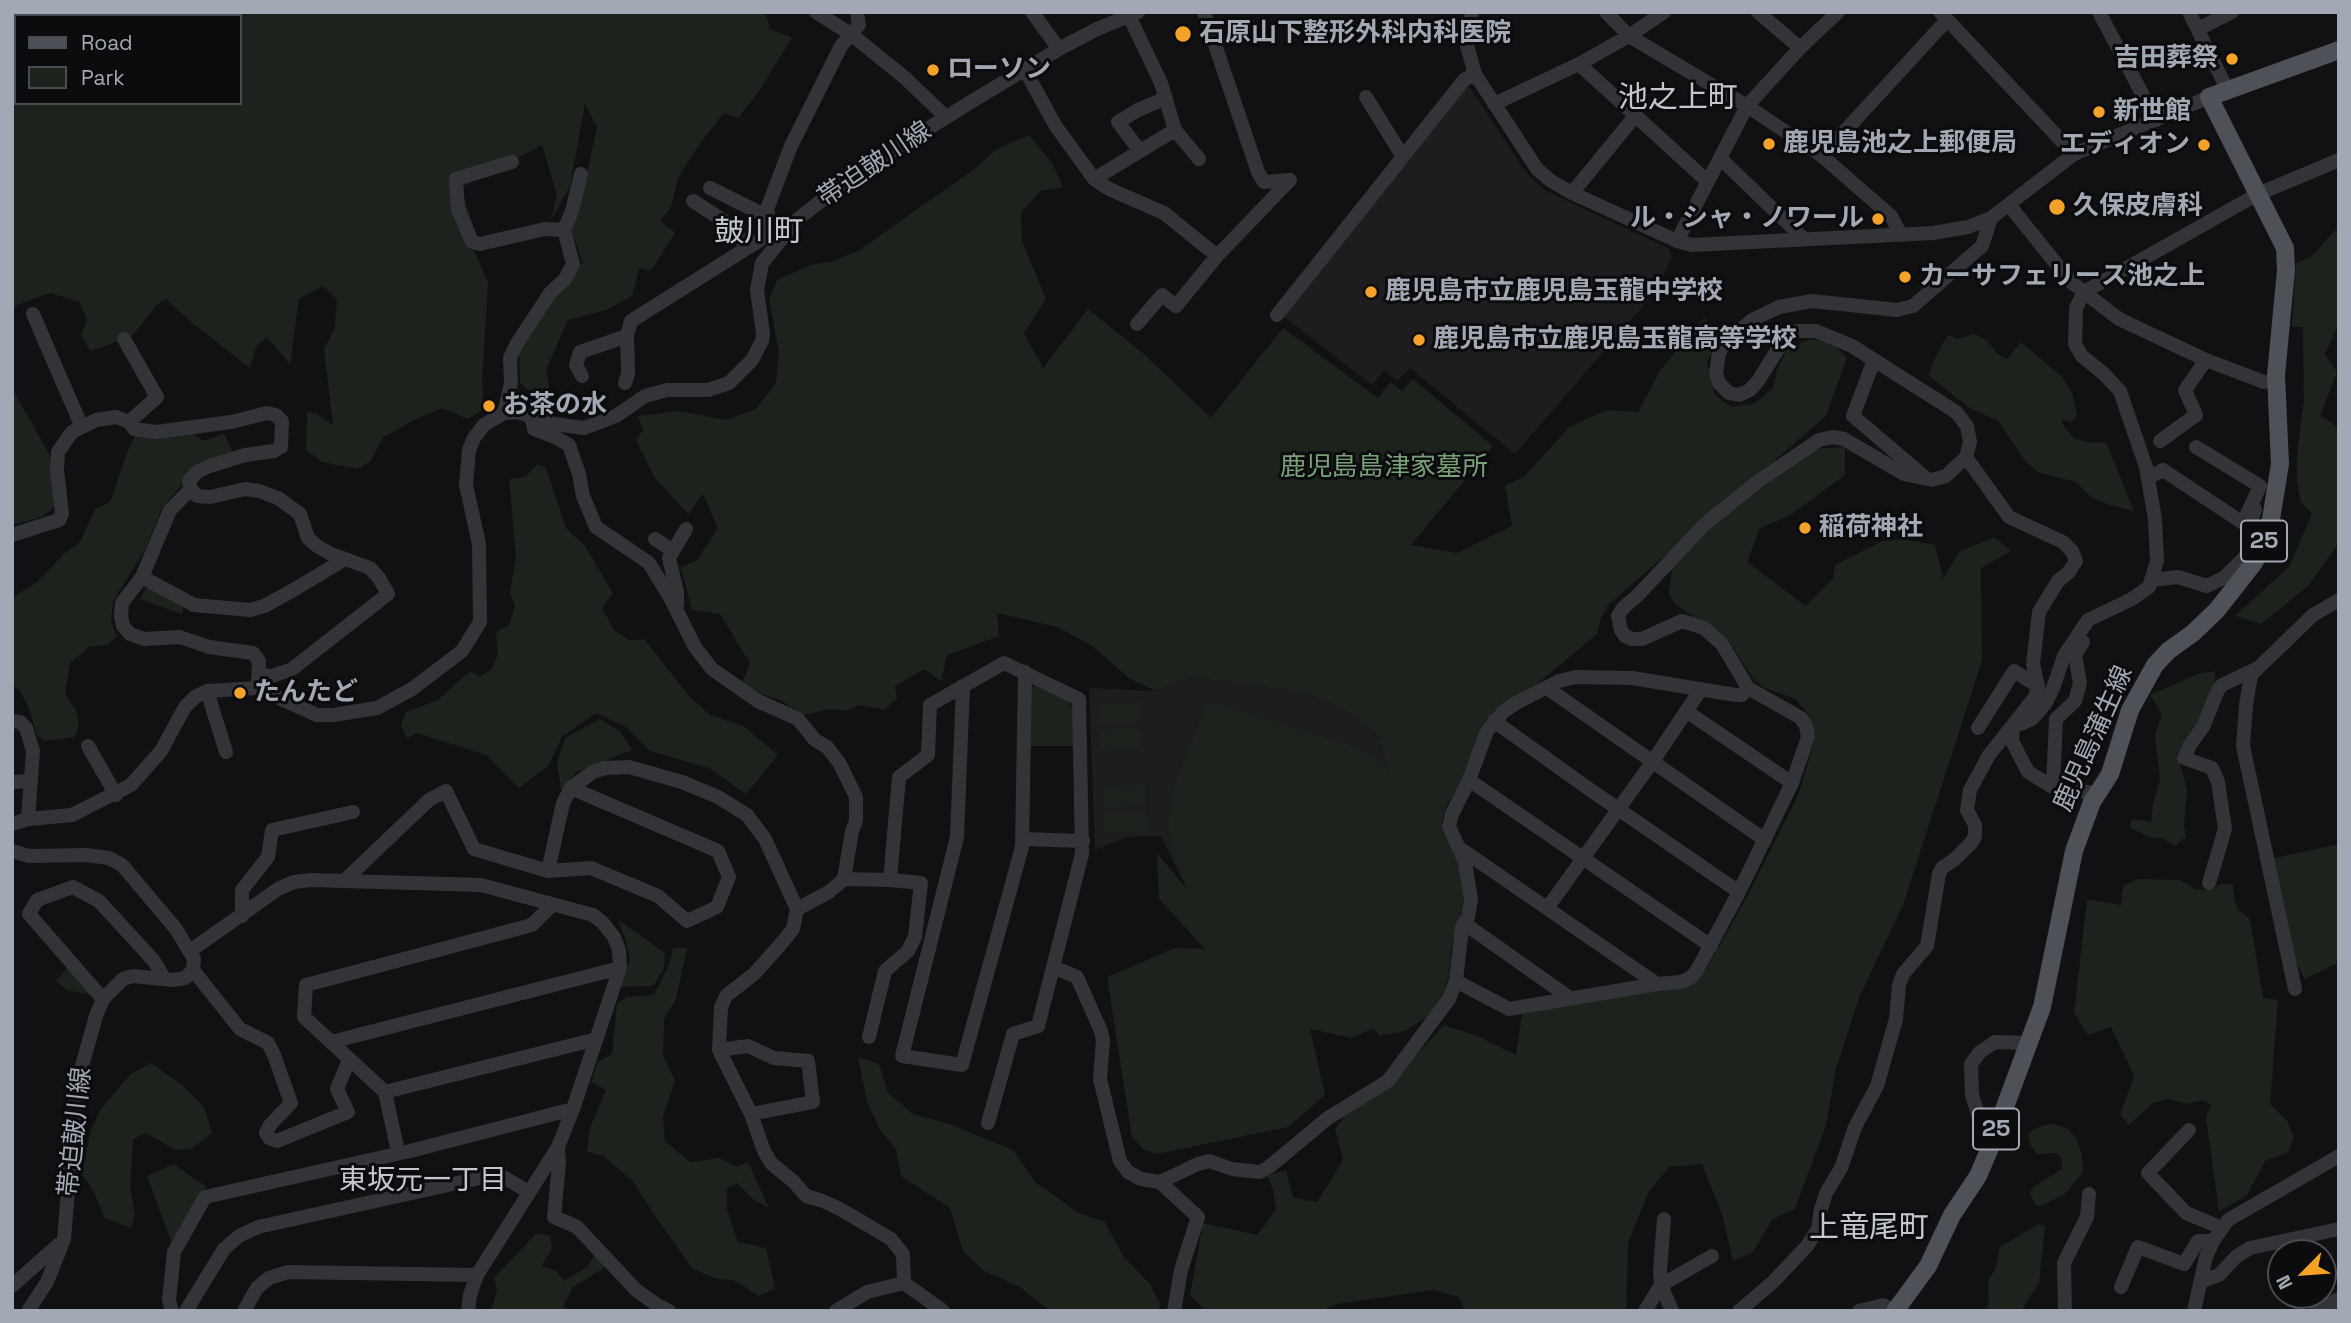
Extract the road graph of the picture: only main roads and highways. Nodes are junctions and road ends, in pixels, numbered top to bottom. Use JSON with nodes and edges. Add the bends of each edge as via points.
{"nodes":[{"id":1,"x":2339,"y":50,"type":"edge"},
{"id":2,"x":1895,"y":1311,"type":"edge"}],
"edges":[{"from":1,"to":2,"type":"main road","name":"鹿児島蒲生線","number":"25","via":[[2209,97],[2285,248],[2276,375],[2280,464],[2271,519],[2261,550],[2228,597],[2155,665],[2130,710],[2109,774],[2092,802],[2069,867],[2042,1007],[1989,1150],[1928,1266]]}]}
